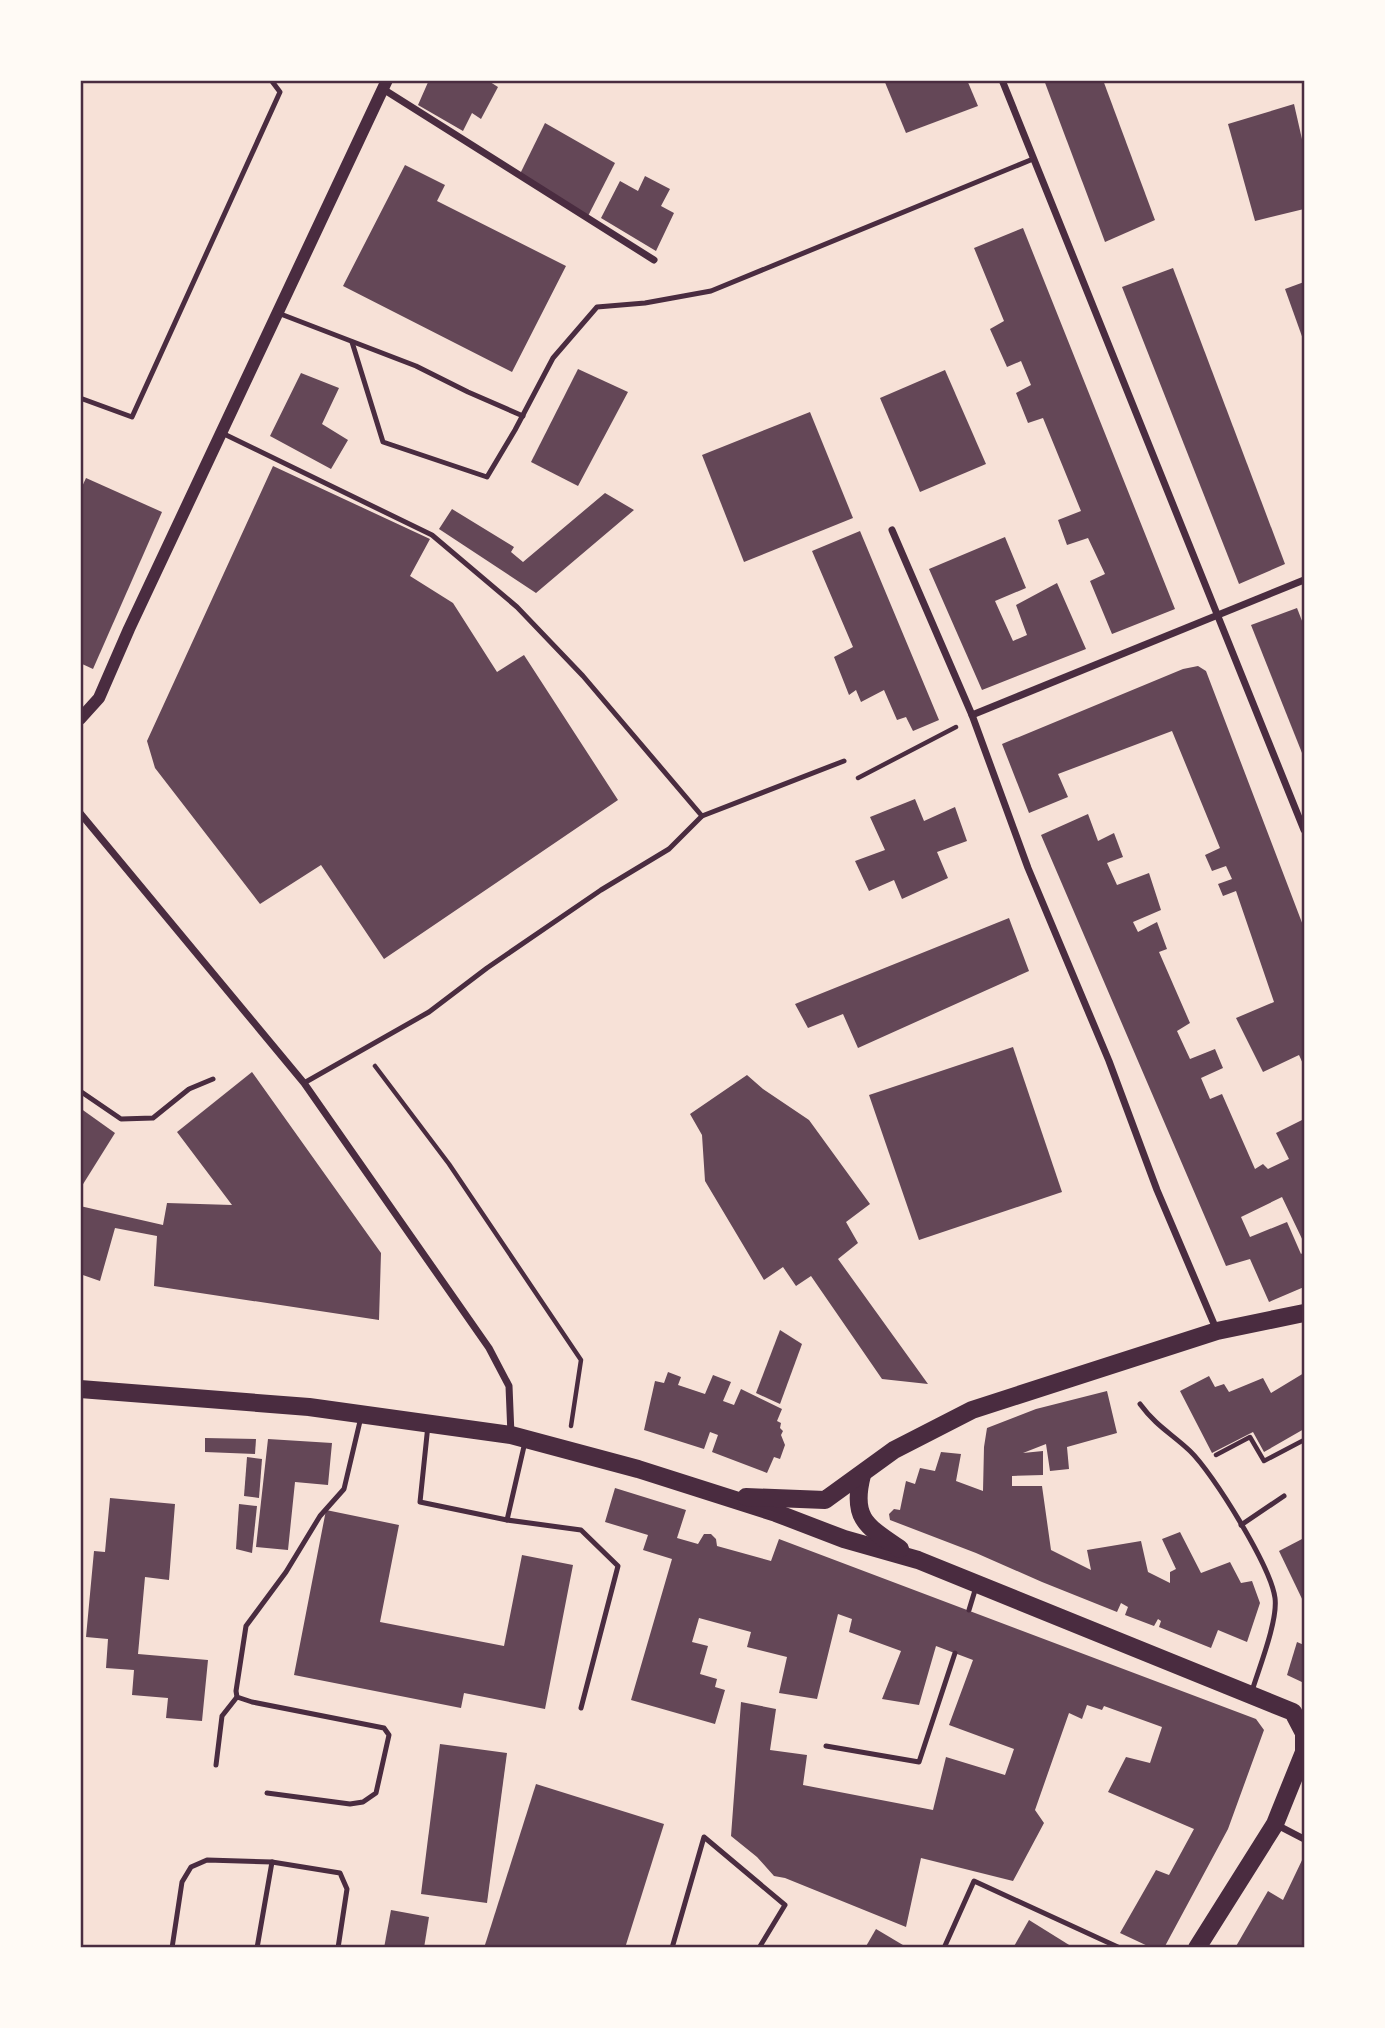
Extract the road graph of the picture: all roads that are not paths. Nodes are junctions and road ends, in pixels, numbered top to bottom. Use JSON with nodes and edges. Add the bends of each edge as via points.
{"nodes":[{"id":1,"x":271,"y":80,"type":"edge"},
{"id":2,"x":1002,"y":80,"type":"edge"},
{"id":3,"x":385,"y":85,"type":"edge"},
{"id":4,"x":1033,"y":159,"type":"junction"},
{"id":5,"x":654,"y":260,"type":"dead end"},
{"id":6,"x":278,"y":313,"type":"junction"},
{"id":7,"x":352,"y":342,"type":"junction"},
{"id":8,"x":80,"y":398,"type":"edge"},
{"id":9,"x":523,"y":416,"type":"junction"},
{"id":10,"x":222,"y":433,"type":"junction"},
{"id":11,"x":892,"y":530,"type":"dead end"},
{"id":12,"x":1304,"y":580,"type":"edge"},
{"id":13,"x":1219,"y":613,"type":"junction"},
{"id":14,"x":972,"y":717,"type":"junction"},
{"id":15,"x":80,"y":719,"type":"edge"},
{"id":16,"x":844,"y":761,"type":"road end"},
{"id":17,"x":80,"y":813,"type":"edge"},
{"id":18,"x":702,"y":816,"type":"junction"},
{"id":19,"x":1304,"y":831,"type":"edge"},
{"id":20,"x":213,"y":1079,"type":"dead end"},
{"id":21,"x":304,"y":1083,"type":"junction"},
{"id":22,"x":80,"y":1091,"type":"edge"},
{"id":23,"x":1304,"y":1313,"type":"edge"},
{"id":24,"x":1217,"y":1331,"type":"junction"},
{"id":25,"x":80,"y":1389,"type":"edge"},
{"id":26,"x":1140,"y":1404,"type":"dead end"},
{"id":27,"x":362,"y":1414,"type":"junction"},
{"id":28,"x":428,"y":1423,"type":"junction"},
{"id":29,"x":518,"y":1437,"type":"junction"},
{"id":30,"x":862,"y":1475,"type":"junction"},
{"id":31,"x":722,"y":1496,"type":"junction"},
{"id":32,"x":1284,"y":1496,"type":"dead end"},
{"id":33,"x":507,"y":1520,"type":"junction"},
{"id":34,"x":1241,"y":1525,"type":"junction"},
{"id":35,"x":918,"y":1560,"type":"junction"},
{"id":36,"x":977,"y":1584,"type":"junction"},
{"id":37,"x":969,"y":1610,"type":"dead end"},
{"id":38,"x":955,"y":1653,"type":"dead end"},
{"id":39,"x":1252,"y":1694,"type":"junction"},
{"id":40,"x":237,"y":1697,"type":"junction"},
{"id":41,"x":582,"y":1708,"type":"dead end"},
{"id":42,"x":1298,"y":1712,"type":"edge"},
{"id":43,"x":826,"y":1746,"type":"dead end"},
{"id":44,"x":216,"y":1765,"type":"dead end"},
{"id":45,"x":267,"y":1793,"type":"dead end"},
{"id":46,"x":1275,"y":1824,"type":"junction"},
{"id":47,"x":1304,"y":1839,"type":"edge"},
{"id":48,"x":272,"y":1862,"type":"junction"},
{"id":49,"x":172,"y":1948,"type":"edge"},
{"id":50,"x":257,"y":1948,"type":"edge"},
{"id":51,"x":338,"y":1948,"type":"edge"},
{"id":52,"x":672,"y":1948,"type":"edge"},
{"id":53,"x":759,"y":1948,"type":"edge"},
{"id":54,"x":944,"y":1948,"type":"edge"},
{"id":55,"x":1119,"y":1948,"type":"edge"},
{"id":56,"x":1198,"y":1948,"type":"edge"}],
"edges":[{"from":1,"to":8,"type":"lane","via":[[279,92],[132,417]]},
{"from":2,"to":4,"type":"street"},
{"from":3,"to":5,"type":"street"},
{"from":3,"to":6,"type":"street"},
{"from":4,"to":9,"type":"lane","via":[[711,291],[597,307],[553,358]]},
{"from":4,"to":13,"type":"street"},
{"from":6,"to":7,"type":"lane"},
{"from":6,"to":10,"type":"street"},
{"from":7,"to":9,"type":"lane"},
{"from":7,"to":9,"type":"lane","via":[[383,442],[487,477]]},
{"from":10,"to":15,"type":"street","via":[[99,698]]},
{"from":10,"to":18,"type":"lane","via":[[432,535],[517,607],[583,676]]},
{"from":11,"to":14,"type":"street"},
{"from":12,"to":13,"type":"street"},
{"from":13,"to":14,"type":"street"},
{"from":13,"to":19,"type":"street"},
{"from":14,"to":24,"type":"street","via":[[1028,868]]},
{"from":16,"to":18,"type":"lane"},
{"from":17,"to":21,"type":"street"},
{"from":18,"to":21,"type":"lane","via":[[669,849],[590,898],[429,1012]]},
{"from":20,"to":22,"type":"lane","via":[[190,1089],[153,1118],[121,1119]]},
{"from":21,"to":29,"type":"street","via":[[489,1348],[509,1387]]},
{"from":23,"to":24,"type":"main road"},
{"from":24,"to":30,"type":"main road","via":[[972,1410],[894,1450]]},
{"from":25,"to":27,"type":"main road"},
{"from":26,"to":34,"type":"lane","via":[[1202,1465]]},
{"from":27,"to":28,"type":"main road"},
{"from":27,"to":40,"type":"lane","via":[[344,1489],[320,1516],[246,1626]]},
{"from":28,"to":29,"type":"main road"},
{"from":28,"to":33,"type":"lane","via":[[420,1502]]},
{"from":29,"to":31,"type":"main road"},
{"from":29,"to":33,"type":"lane"},
{"from":30,"to":31,"type":"main road","via":[[825,1500]]},
{"from":30,"to":35,"type":"main road","via":[[856,1496],[862,1517],[877,1534]]},
{"from":31,"to":35,"type":"main road"},
{"from":32,"to":34,"type":"lane"},
{"from":33,"to":41,"type":"lane","via":[[581,1530],[618,1566]]},
{"from":34,"to":39,"type":"lane","via":[[1275,1599]]},
{"from":35,"to":36,"type":"main road"},
{"from":36,"to":37,"type":"lane"},
{"from":36,"to":39,"type":"main road"},
{"from":38,"to":43,"type":"lane","via":[[919,1762]]},
{"from":39,"to":42,"type":"main road"},
{"from":40,"to":44,"type":"lane","via":[[222,1717]]},
{"from":40,"to":45,"type":"lane","via":[[384,1728],[389,1735],[376,1793],[363,1802]]},
{"from":42,"to":46,"type":"main road","via":[[1304,1752]]},
{"from":46,"to":47,"type":"street"},
{"from":46,"to":56,"type":"main road"},
{"from":48,"to":49,"type":"lane","via":[[207,1860],[191,1867],[182,1882]]},
{"from":48,"to":50,"type":"lane"},
{"from":48,"to":51,"type":"lane","via":[[340,1873],[347,1889]]},
{"from":52,"to":53,"type":"lane","via":[[704,1837],[785,1905]]},
{"from":54,"to":55,"type":"lane","via":[[974,1881]]}]}
